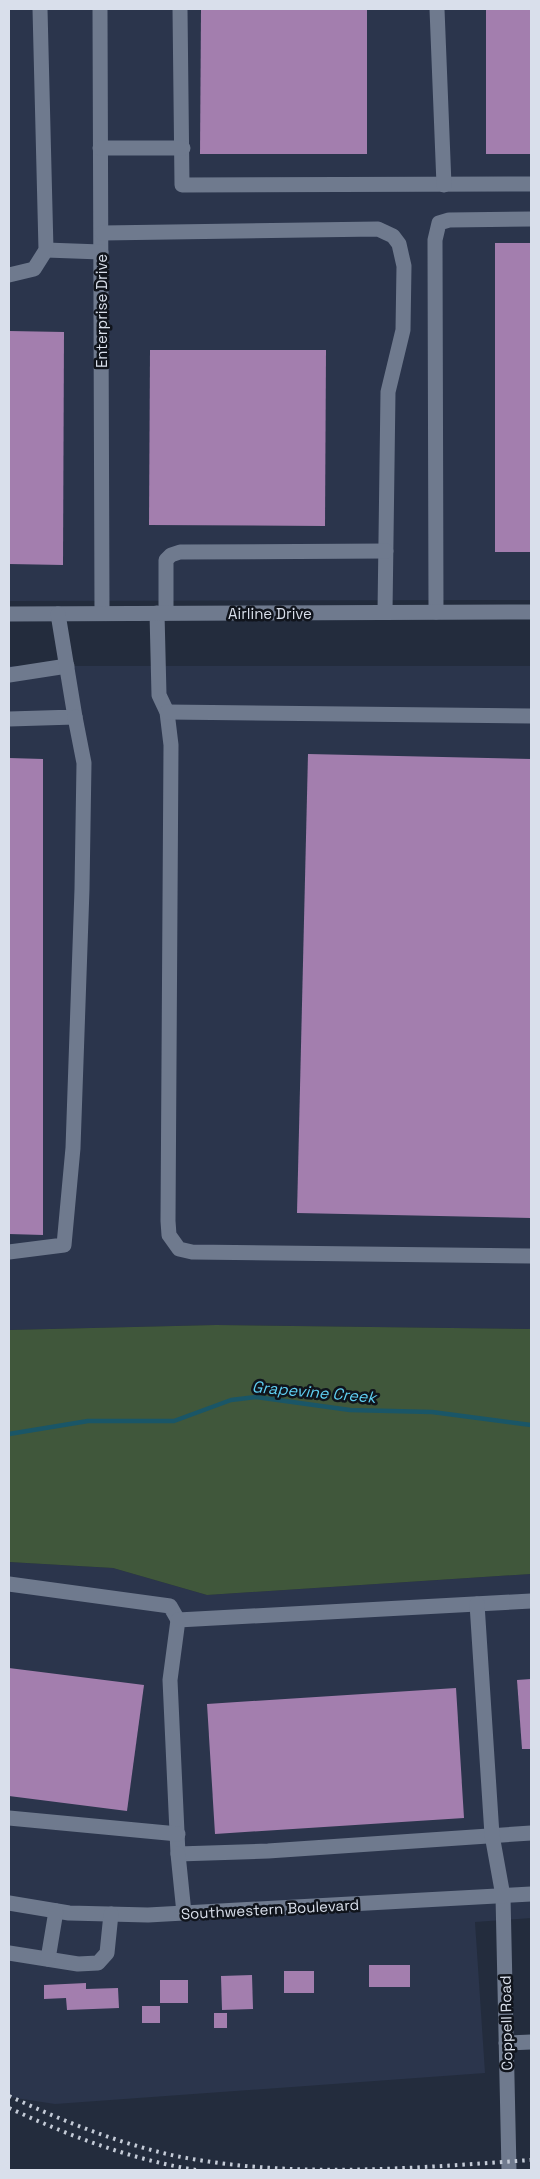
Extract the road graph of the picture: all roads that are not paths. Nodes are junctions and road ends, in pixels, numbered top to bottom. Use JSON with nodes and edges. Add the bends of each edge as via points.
{"nodes":[{"id":1,"x":40,"y":9,"type":"edge"},
{"id":2,"x":100,"y":9,"type":"edge"},
{"id":3,"x":180,"y":9,"type":"edge"},
{"id":4,"x":437,"y":9,"type":"edge"},
{"id":5,"x":100,"y":148,"type":"junction"},
{"id":6,"x":183,"y":148,"type":"junction"},
{"id":7,"x":531,"y":184,"type":"edge"},
{"id":8,"x":444,"y":185,"type":"junction"},
{"id":9,"x":531,"y":219,"type":"edge"},
{"id":10,"x":102,"y":233,"type":"junction"},
{"id":11,"x":46,"y":250,"type":"junction"},
{"id":12,"x":101,"y":252,"type":"junction"},
{"id":13,"x":9,"y":275,"type":"edge"},
{"id":14,"x":386,"y":551,"type":"junction"},
{"id":15,"x":385,"y":612,"type":"junction"},
{"id":16,"x":436,"y":612,"type":"junction"},
{"id":17,"x":531,"y":612,"type":"edge"},
{"id":18,"x":102,"y":613,"type":"junction"},
{"id":19,"x":162,"y":613,"type":"junction"},
{"id":20,"x":9,"y":614,"type":"edge"},
{"id":21,"x":58,"y":614,"type":"junction"},
{"id":22,"x":67,"y":666,"type":"junction"},
{"id":23,"x":9,"y":675,"type":"edge"},
{"id":24,"x":167,"y":712,"type":"junction"},
{"id":25,"x":531,"y":716,"type":"edge"},
{"id":26,"x":75,"y":717,"type":"junction"},
{"id":27,"x":9,"y":719,"type":"edge"},
{"id":28,"x":9,"y":1252,"type":"edge"},
{"id":29,"x":531,"y":1256,"type":"edge"},
{"id":30,"x":9,"y":1584,"type":"edge"},
{"id":31,"x":531,"y":1601,"type":"edge"},
{"id":32,"x":477,"y":1604,"type":"junction"},
{"id":33,"x":178,"y":1620,"type":"junction"},
{"id":34,"x":9,"y":1818,"type":"edge"},
{"id":35,"x":531,"y":1833,"type":"edge"},
{"id":36,"x":178,"y":1834,"type":"junction"},
{"id":37,"x":492,"y":1835,"type":"junction"},
{"id":38,"x":178,"y":1854,"type":"junction"},
{"id":39,"x":531,"y":1894,"type":"edge"},
{"id":40,"x":502,"y":1896,"type":"junction"},
{"id":41,"x":9,"y":1903,"type":"edge"},
{"id":42,"x":56,"y":1911,"type":"junction"},
{"id":43,"x":184,"y":1913,"type":"junction"},
{"id":44,"x":111,"y":1914,"type":"junction"},
{"id":45,"x":9,"y":1953,"type":"edge"},
{"id":46,"x":48,"y":1958,"type":"junction"},
{"id":47,"x":531,"y":2042,"type":"edge"},
{"id":48,"x":506,"y":2043,"type":"junction"},
{"id":49,"x":509,"y":2170,"type":"edge"}],
"edges":[{"from":1,"to":11,"type":"street"},
{"from":2,"to":5,"type":"street","name":"Enterprise Drive"},
{"from":3,"to":6,"type":"street"},
{"from":4,"to":8,"type":"street"},
{"from":5,"to":6,"type":"street"},
{"from":5,"to":10,"type":"street","name":"Enterprise Drive"},
{"from":6,"to":8,"type":"street","via":[[182,185]]},
{"from":7,"to":8,"type":"street"},
{"from":9,"to":16,"type":"street","via":[[449,220],[439,223],[435,240]]},
{"from":10,"to":12,"type":"street","name":"Enterprise Drive"},
{"from":10,"to":14,"type":"street","via":[[378,230],[393,236],[399,244],[404,266],[403,330],[388,392]]},
{"from":11,"to":12,"type":"street"},
{"from":11,"to":13,"type":"street","via":[[34,269]]},
{"from":12,"to":18,"type":"street","name":"Enterprise Drive"},
{"from":14,"to":15,"type":"street"},
{"from":14,"to":19,"type":"street","via":[[180,552],[166,560]]},
{"from":15,"to":16,"type":"street","name":"Airline Drive"},
{"from":15,"to":19,"type":"street","name":"Airline Drive"},
{"from":16,"to":17,"type":"street","name":"Airline Drive"},
{"from":18,"to":19,"type":"street","name":"Airline Drive"},
{"from":18,"to":21,"type":"street","name":"Airline Drive"},
{"from":19,"to":24,"type":"street","via":[[158,695]]},
{"from":20,"to":21,"type":"street","name":"Airline Drive"},
{"from":21,"to":22,"type":"street"},
{"from":22,"to":23,"type":"street"},
{"from":22,"to":26,"type":"street"},
{"from":24,"to":25,"type":"street"},
{"from":24,"to":29,"type":"street","via":[[171,745],[169,1235],[179,1249],[192,1252]]},
{"from":26,"to":27,"type":"street"},
{"from":26,"to":28,"type":"street","via":[[84,763],[82,890],[73,1148],[64,1245]]},
{"from":30,"to":33,"type":"street","via":[[170,1606]]},
{"from":31,"to":32,"type":"street"},
{"from":32,"to":33,"type":"street"},
{"from":32,"to":37,"type":"street","name":"Coppell Road"},
{"from":33,"to":36,"type":"street","via":[[170,1680]]},
{"from":34,"to":36,"type":"street"},
{"from":35,"to":37,"type":"street"},
{"from":36,"to":38,"type":"street"},
{"from":37,"to":38,"type":"street"},
{"from":37,"to":40,"type":"street","name":"Coppell Road"},
{"from":38,"to":43,"type":"street"},
{"from":39,"to":40,"type":"street","name":"Southwestern Boulevard"},
{"from":40,"to":43,"type":"street","name":"Southwestern Boulevard"},
{"from":40,"to":48,"type":"street","name":"Coppell Road"},
{"from":41,"to":42,"type":"street","name":"Southwestern Boulevard"},
{"from":42,"to":44,"type":"street","name":"Southwestern Boulevard"},
{"from":42,"to":46,"type":"street"},
{"from":43,"to":44,"type":"street","name":"Southwestern Boulevard"},
{"from":44,"to":46,"type":"street","via":[[107,1953],[98,1963],[78,1964]]},
{"from":45,"to":46,"type":"street"},
{"from":47,"to":48,"type":"street"},
{"from":48,"to":49,"type":"street","name":"Coppell Road"}]}
